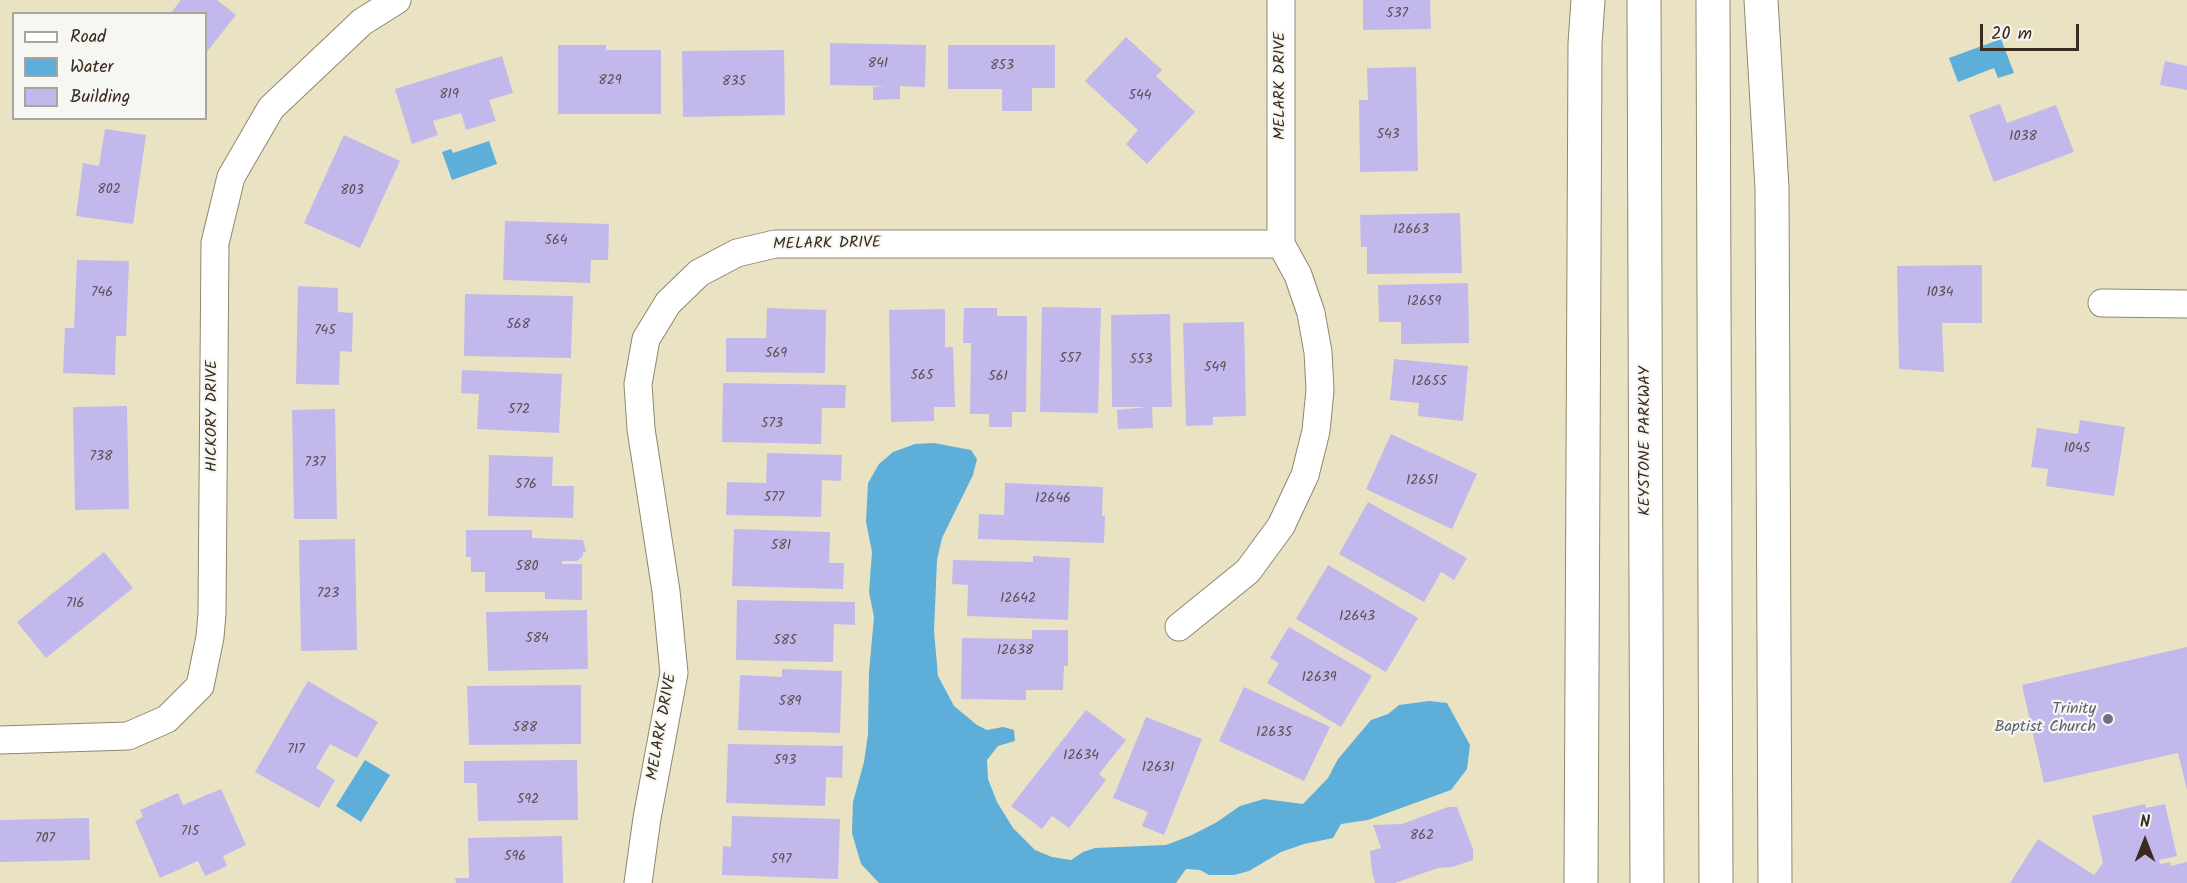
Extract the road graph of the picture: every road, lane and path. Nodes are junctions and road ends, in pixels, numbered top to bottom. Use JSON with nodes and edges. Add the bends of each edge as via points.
{"nodes":[{"id":1,"x":398,"y":0,"type":"edge"},
{"id":2,"x":1281,"y":0,"type":"edge"},
{"id":3,"x":1588,"y":0,"type":"edge"},
{"id":4,"x":1644,"y":0,"type":"edge"},
{"id":5,"x":1713,"y":0,"type":"edge"},
{"id":6,"x":1761,"y":0,"type":"edge"},
{"id":7,"x":1281,"y":244,"type":"junction"},
{"id":8,"x":2102,"y":303,"type":"dead end"},
{"id":9,"x":2187,"y":304,"type":"edge"},
{"id":10,"x":1179,"y":627,"type":"dead end"},
{"id":11,"x":0,"y":740,"type":"edge"},
{"id":12,"x":638,"y":883,"type":"edge"},
{"id":13,"x":1581,"y":883,"type":"edge"},
{"id":14,"x":1647,"y":883,"type":"edge"},
{"id":15,"x":1716,"y":883,"type":"edge"},
{"id":16,"x":1775,"y":883,"type":"edge"}],
"edges":[{"from":1,"to":11,"type":"street","name":"HICKORY DRIVE","via":[[362,22],[271,108],[231,177],[214,243],[212,613],[200,686],[167,719],[128,736]]},
{"from":2,"to":7,"type":"street","name":"MELARK DRIVE"},
{"from":3,"to":13,"type":"highway"},
{"from":4,"to":14,"type":"highway","name":"KEYSTONE PARKWAY"},
{"from":5,"to":15,"type":"highway"},
{"from":6,"to":16,"type":"highway","via":[[1772,188]]},
{"from":7,"to":10,"type":"street","via":[[1298,275],[1311,313],[1318,352],[1316,431],[1305,475],[1281,526],[1248,571]]},
{"from":7,"to":12,"type":"street","name":"MELARK DRIVE","via":[[776,244],[737,253],[699,273],[668,303],[646,339],[638,384],[674,673],[646,818]]},
{"from":8,"to":9,"type":"street"}]}
